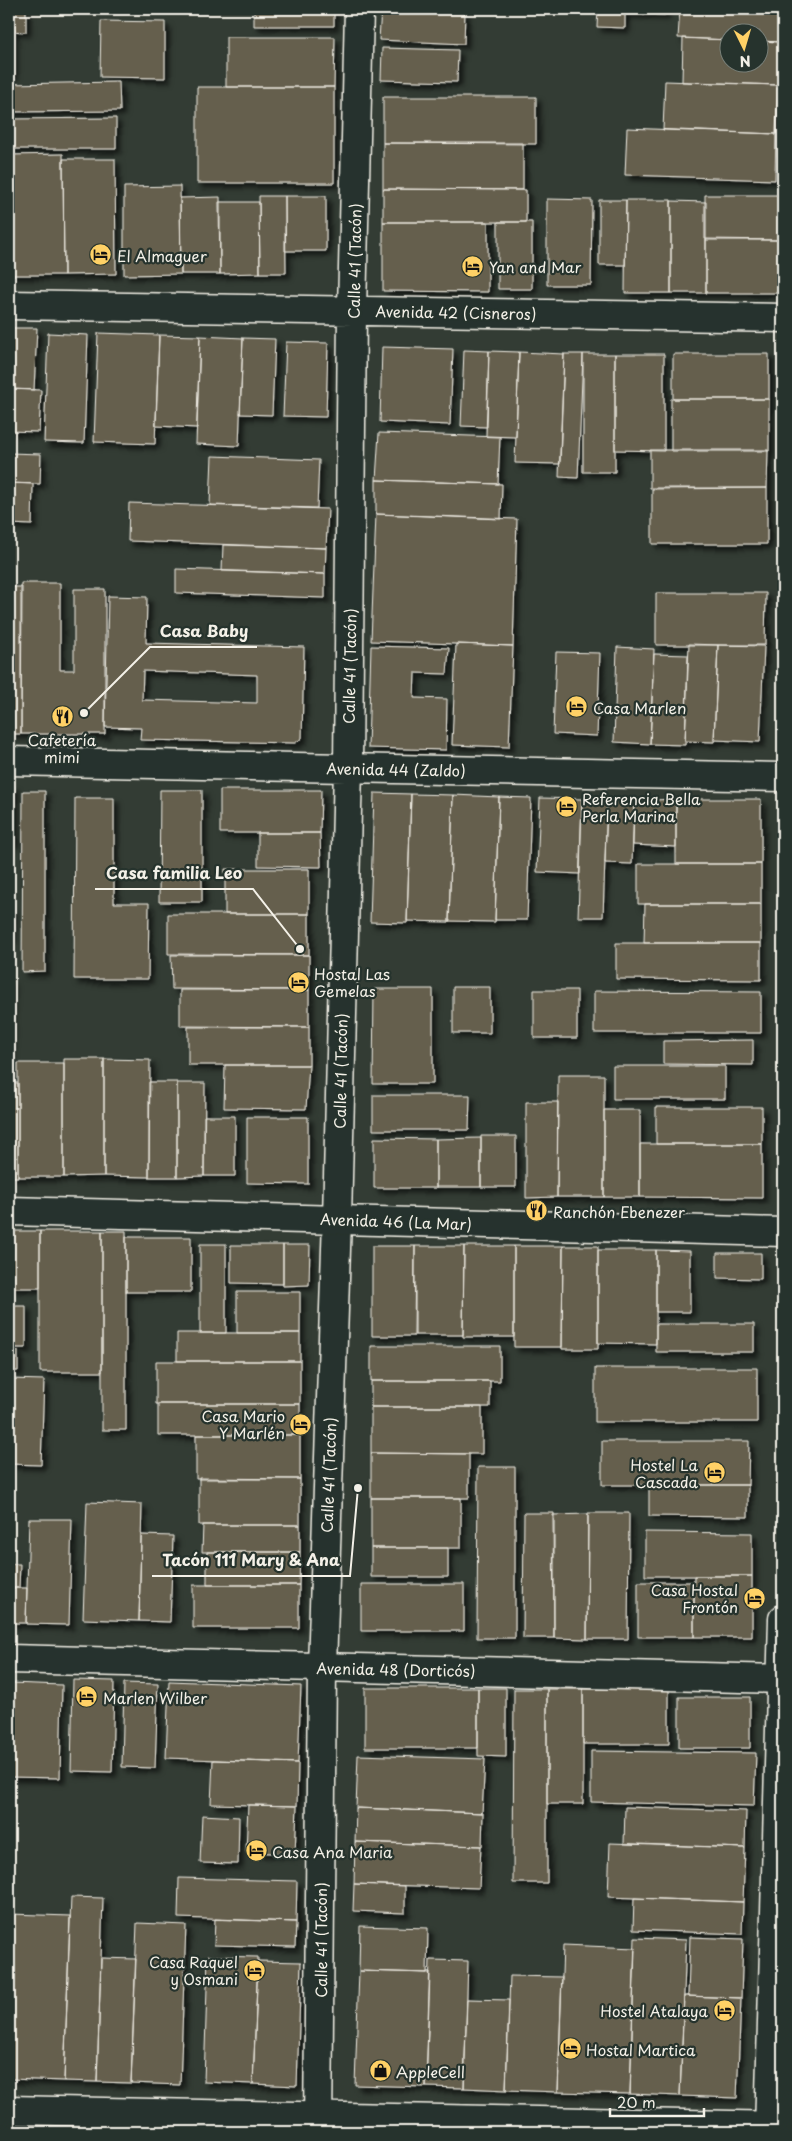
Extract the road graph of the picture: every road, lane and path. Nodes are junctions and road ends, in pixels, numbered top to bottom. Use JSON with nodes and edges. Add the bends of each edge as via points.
{"nodes":[{"id":1,"x":359,"y":9,"type":"edge"},
{"id":2,"x":9,"y":305,"type":"edge"},
{"id":3,"x":352,"y":311,"type":"junction"},
{"id":4,"x":783,"y":318,"type":"edge"},
{"id":5,"x":9,"y":762,"type":"edge"},
{"id":6,"x":348,"y":768,"type":"junction"},
{"id":7,"x":783,"y":777,"type":"edge"},
{"id":8,"x":9,"y":1211,"type":"edge"},
{"id":9,"x":337,"y":1219,"type":"junction"},
{"id":10,"x":783,"y":1232,"type":"edge"},
{"id":11,"x":783,"y":1619,"type":"edge"},
{"id":12,"x":9,"y":1659,"type":"edge"},
{"id":13,"x":322,"y":1667,"type":"junction"},
{"id":14,"x":782,"y":1679,"type":"edge"},
{"id":15,"x":9,"y":2110,"type":"edge"},
{"id":16,"x":319,"y":2124,"type":"edge"},
{"id":17,"x":774,"y":2128,"type":"edge"}],
"edges":[{"from":1,"to":3,"type":"street","name":"Calle 41 (Tacón)"},
{"from":2,"to":3,"type":"street","name":"Avenida 42 (Cisneros)"},
{"from":3,"to":4,"type":"street","name":"Avenida 42 (Cisneros)"},
{"from":3,"to":6,"type":"street","name":"Calle 41 (Tacón)"},
{"from":5,"to":6,"type":"street","name":"Avenida 44 (Zaldo)"},
{"from":6,"to":7,"type":"street","name":"Avenida 44 (Zaldo)"},
{"from":6,"to":9,"type":"street","name":"Calle 41 (Tacón)"},
{"from":8,"to":9,"type":"street","name":"Avenida 46 (La Mar)"},
{"from":9,"to":10,"type":"street","name":"Avenida 46 (La Mar)"},
{"from":9,"to":13,"type":"street","name":"Calle 41 (Tacón)"},
{"from":11,"to":14,"type":"street"},
{"from":12,"to":13,"type":"street","name":"Avenida 48 (Dorticós)"},
{"from":13,"to":14,"type":"street","name":"Avenida 48 (Dorticós)"},
{"from":13,"to":16,"type":"street","name":"Calle 41 (Tacón)"},
{"from":14,"to":17,"type":"street"},
{"from":15,"to":16,"type":"street"},
{"from":16,"to":17,"type":"street"}]}
